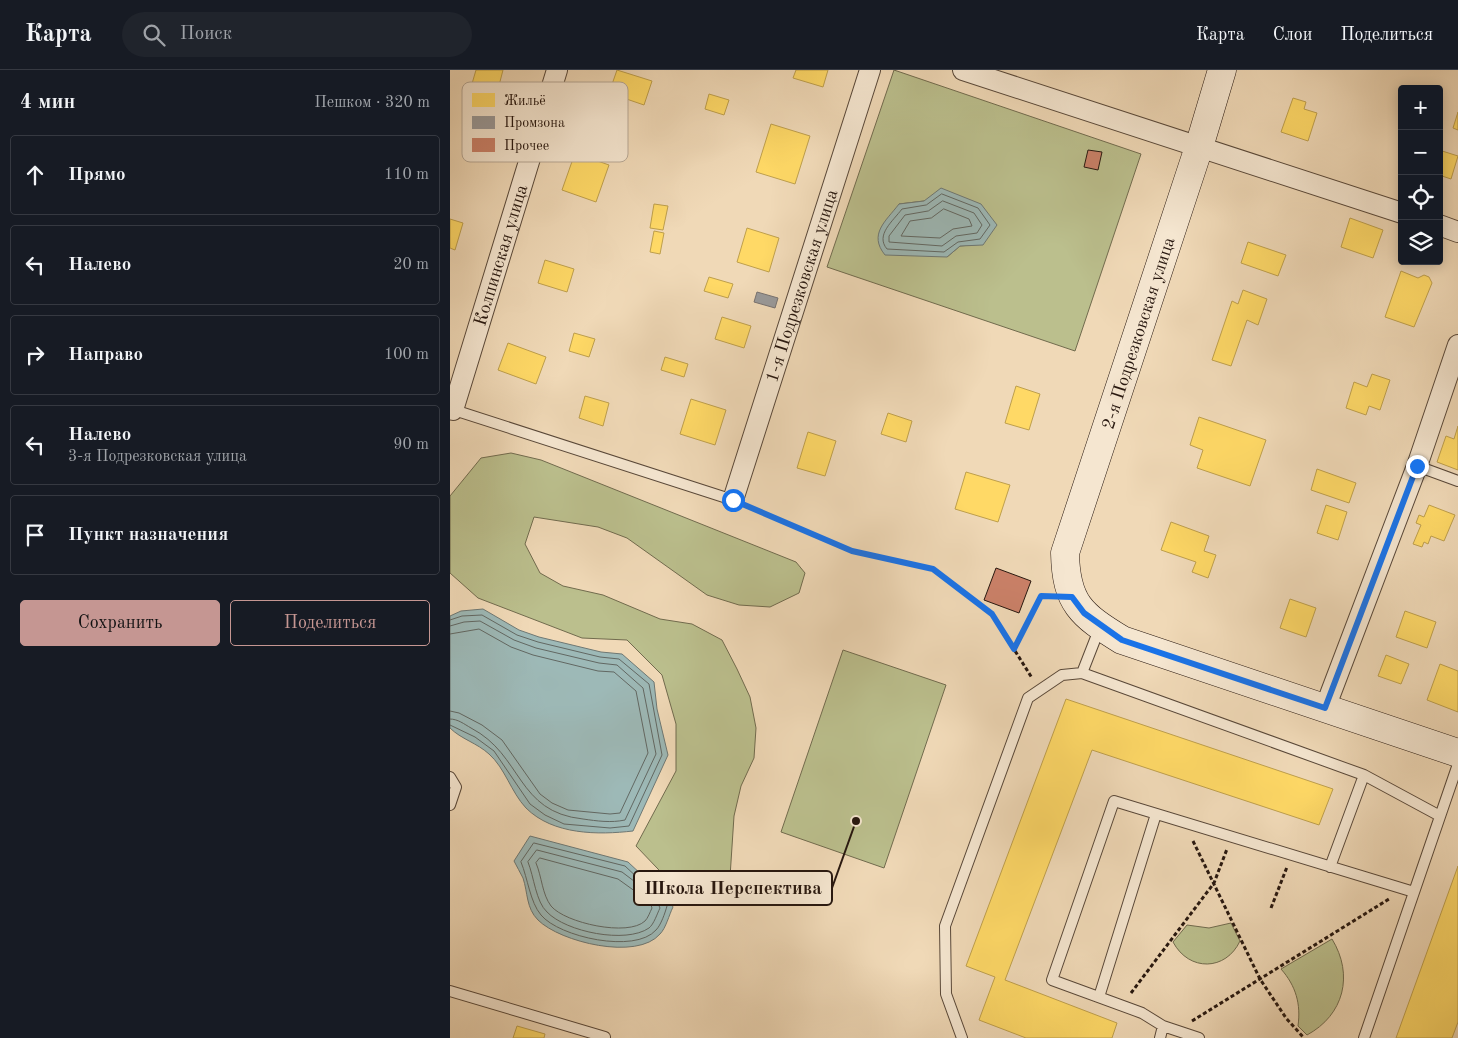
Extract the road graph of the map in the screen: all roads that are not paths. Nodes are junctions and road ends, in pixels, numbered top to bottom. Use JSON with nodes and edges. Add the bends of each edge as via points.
{"nodes":[{"id":1,"x":557,"y":70,"type":"edge"},
{"id":2,"x":870,"y":70,"type":"edge"},
{"id":3,"x":963,"y":70,"type":"edge"},
{"id":4,"x":1222,"y":70,"type":"edge"},
{"id":5,"x":553,"y":82,"type":"edge"},
{"id":6,"x":1199,"y":147,"type":"junction"},
{"id":7,"x":529,"y":162,"type":"edge"},
{"id":8,"x":1398,"y":212,"type":"edge"},
{"id":9,"x":1443,"y":227,"type":"edge"},
{"id":10,"x":1458,"y":232,"type":"edge"},
{"id":11,"x":1458,"y":345,"type":"edge"},
{"id":12,"x":452,"y":409,"type":"edge"},
{"id":13,"x":1417,"y":466,"type":"junction"},
{"id":14,"x":1458,"y":481,"type":"edge"},
{"id":15,"x":733,"y":500,"type":"joint"},
{"id":16,"x":1100,"y":627,"type":"junction"},
{"id":17,"x":1082,"y":673,"type":"junction"},
{"id":18,"x":1325,"y":708,"type":"junction"},
{"id":19,"x":1458,"y":753,"type":"edge"},
{"id":20,"x":1458,"y":764,"type":"edge"},
{"id":21,"x":1364,"y":775,"type":"junction"},
{"id":22,"x":450,"y":777,"type":"edge"},
{"id":23,"x":450,"y":805,"type":"edge"},
{"id":24,"x":1156,"y":814,"type":"junction"},
{"id":25,"x":1440,"y":816,"type":"junction"},
{"id":26,"x":1330,"y":867,"type":"junction"},
{"id":27,"x":1409,"y":891,"type":"junction"},
{"id":28,"x":450,"y":991,"type":"edge"},
{"id":29,"x":1099,"y":996,"type":"junction"},
{"id":30,"x":1163,"y":1026,"type":"junction"},
{"id":31,"x":605,"y":1037,"type":"edge"},
{"id":32,"x":962,"y":1038,"type":"edge"},
{"id":33,"x":1160,"y":1038,"type":"edge"},
{"id":34,"x":1199,"y":1038,"type":"edge"},
{"id":35,"x":1364,"y":1038,"type":"edge"}],
"edges":[{"from":1,"to":5,"type":"street","name":"Колпинская улица"},
{"from":2,"to":15,"type":"street","name":"1-я Подрезковская улица"},
{"from":3,"to":6,"type":"street"},
{"from":4,"to":6,"type":"street","name":"2-я Подрезковская улица"},
{"from":6,"to":8,"type":"street"},
{"from":6,"to":16,"type":"street","name":"2-я Подрезковская улица","via":[[1066,553],[1066,577],[1072,597]]},
{"from":7,"to":12,"type":"street","name":"Колпинская улица"},
{"from":9,"to":10,"type":"street"},
{"from":11,"to":13,"type":"street"},
{"from":12,"to":15,"type":"lane"},
{"from":13,"to":14,"type":"lane"},
{"from":13,"to":18,"type":"street"},
{"from":16,"to":17,"type":"lane"},
{"from":16,"to":18,"type":"street","via":[[1122,640]]},
{"from":17,"to":21,"type":"lane"},
{"from":17,"to":32,"type":"lane","via":[[1062,674],[1028,698],[945,926],[946,994]]},
{"from":18,"to":19,"type":"street"},
{"from":20,"to":25,"type":"lane"},
{"from":21,"to":25,"type":"lane"},
{"from":21,"to":26,"type":"lane"},
{"from":22,"to":23,"type":"lane","via":[[456,787]]},
{"from":24,"to":26,"type":"lane"},
{"from":24,"to":29,"type":"lane"},
{"from":24,"to":29,"type":"lane","via":[[1114,801],[1052,980]]},
{"from":25,"to":27,"type":"lane"},
{"from":26,"to":27,"type":"lane"},
{"from":27,"to":35,"type":"lane"},
{"from":28,"to":31,"type":"lane"},
{"from":29,"to":30,"type":"lane","via":[[1142,1013]]},
{"from":30,"to":33,"type":"lane"},
{"from":30,"to":34,"type":"lane"}]}
